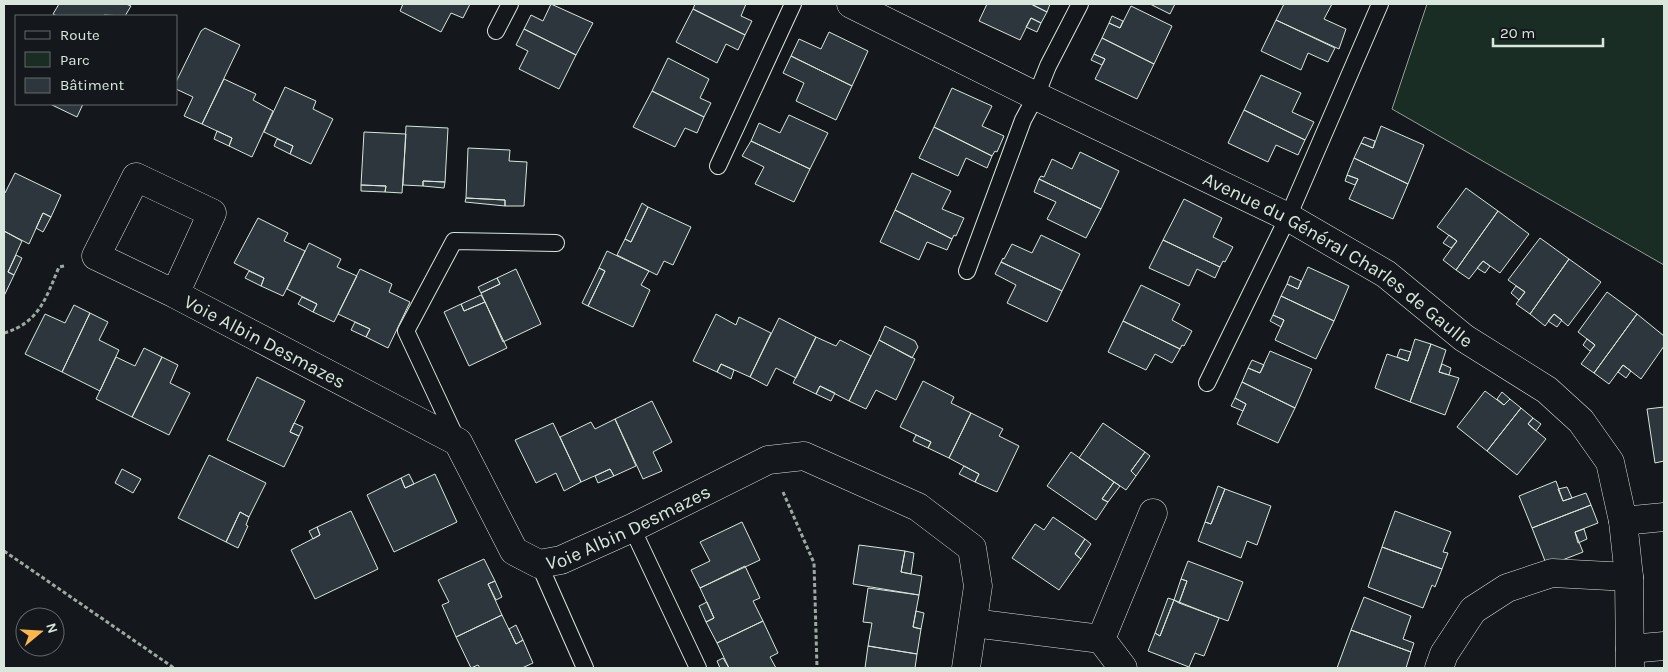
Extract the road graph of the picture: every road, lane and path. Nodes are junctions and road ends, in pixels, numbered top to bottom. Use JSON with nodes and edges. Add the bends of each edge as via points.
{"nodes":[{"id":1,"x":510,"y":4,"type":"edge"},
{"id":2,"x":793,"y":4,"type":"edge"},
{"id":3,"x":851,"y":4,"type":"edge"},
{"id":4,"x":1080,"y":4,"type":"edge"},
{"id":5,"x":1380,"y":4,"type":"edge"},
{"id":6,"x":496,"y":30,"type":"dead end"},
{"id":7,"x":1036,"y":96,"type":"junction"},
{"id":8,"x":718,"y":166,"type":"dead end"},
{"id":9,"x":1288,"y":217,"type":"junction"},
{"id":10,"x":556,"y":243,"type":"dead end"},
{"id":11,"x":96,"y":256,"type":"junction"},
{"id":12,"x":967,"y":271,"type":"dead end"},
{"id":13,"x":175,"y":294,"type":"junction"},
{"id":14,"x":4,"y":334,"type":"edge"},
{"id":15,"x":1206,"y":383,"type":"dead end"},
{"id":16,"x":458,"y":442,"type":"junction"},
{"id":17,"x":768,"y":460,"type":"junction"},
{"id":18,"x":1153,"y":513,"type":"dead end"},
{"id":19,"x":1664,"y":517,"type":"edge"},
{"id":20,"x":1623,"y":521,"type":"junction"},
{"id":21,"x":632,"y":528,"type":"junction"},
{"id":22,"x":4,"y":551,"type":"edge"},
{"id":23,"x":539,"y":564,"type":"junction"},
{"id":24,"x":1629,"y":577,"type":"junction"},
{"id":25,"x":973,"y":623,"type":"junction"},
{"id":26,"x":1101,"y":638,"type":"junction"},
{"id":27,"x":1664,"y":646,"type":"edge"},
{"id":28,"x":1630,"y":659,"type":"edge"},
{"id":29,"x":174,"y":668,"type":"edge"},
{"id":30,"x":585,"y":668,"type":"edge"},
{"id":31,"x":698,"y":668,"type":"edge"},
{"id":32,"x":817,"y":668,"type":"edge"},
{"id":33,"x":966,"y":668,"type":"edge"},
{"id":34,"x":1123,"y":668,"type":"edge"},
{"id":35,"x":1439,"y":668,"type":"edge"}],
"edges":[{"from":1,"to":6,"type":"lane"},
{"from":2,"to":8,"type":"lane"},
{"from":3,"to":7,"type":"street","name":"Avenue du Général Charles de Gaulle"},
{"from":4,"to":7,"type":"lane"},
{"from":5,"to":9,"type":"lane"},
{"from":7,"to":9,"type":"street","name":"Avenue du Général Charles de Gaulle"},
{"from":7,"to":12,"type":"lane","via":[[1023,120]]},
{"from":9,"to":15,"type":"lane"},
{"from":9,"to":20,"type":"street","name":"Avenue du Général Charles de Gaulle","via":[[1386,274],[1464,338],[1547,390],[1581,421],[1610,462]]},
{"from":10,"to":16,"type":"lane","via":[[454,241],[406,331]]},
{"from":11,"to":13,"type":"street","name":"Voie Albin Desmazes"},
{"from":11,"to":13,"type":"street","name":"Voie Albin Desmazes","via":[[136,177],[212,213]]},
{"from":11,"to":14,"type":"path","via":[[59,267],[41,309],[17,330]]},
{"from":13,"to":16,"type":"street","name":"Voie Albin Desmazes"},
{"from":16,"to":23,"type":"street","name":"Voie Albin Desmazes","via":[[514,551]]},
{"from":17,"to":21,"type":"street","name":"Voie Albin Desmazes"},
{"from":17,"to":25,"type":"street","name":"Voie Albin Desmazes","via":[[804,456],[918,507],[972,548],[978,586]]},
{"from":17,"to":32,"type":"path","via":[[814,563]]},
{"from":18,"to":26,"type":"street"},
{"from":19,"to":20,"type":"street"},
{"from":20,"to":24,"type":"street","name":"Avenue du Général Charles de Gaulle"},
{"from":21,"to":23,"type":"street","name":"Voie Albin Desmazes","via":[[561,560]]},
{"from":21,"to":31,"type":"lane"},
{"from":22,"to":29,"type":"path"},
{"from":23,"to":30,"type":"lane"},
{"from":24,"to":28,"type":"street","name":"Avenue du Général Charles de Gaulle"},
{"from":24,"to":35,"type":"street","via":[[1552,573],[1507,588],[1472,610],[1444,654]]},
{"from":25,"to":26,"type":"street"},
{"from":25,"to":33,"type":"street","name":"Voie Albin Desmazes"},
{"from":26,"to":34,"type":"street"},
{"from":27,"to":28,"type":"street"}]}
